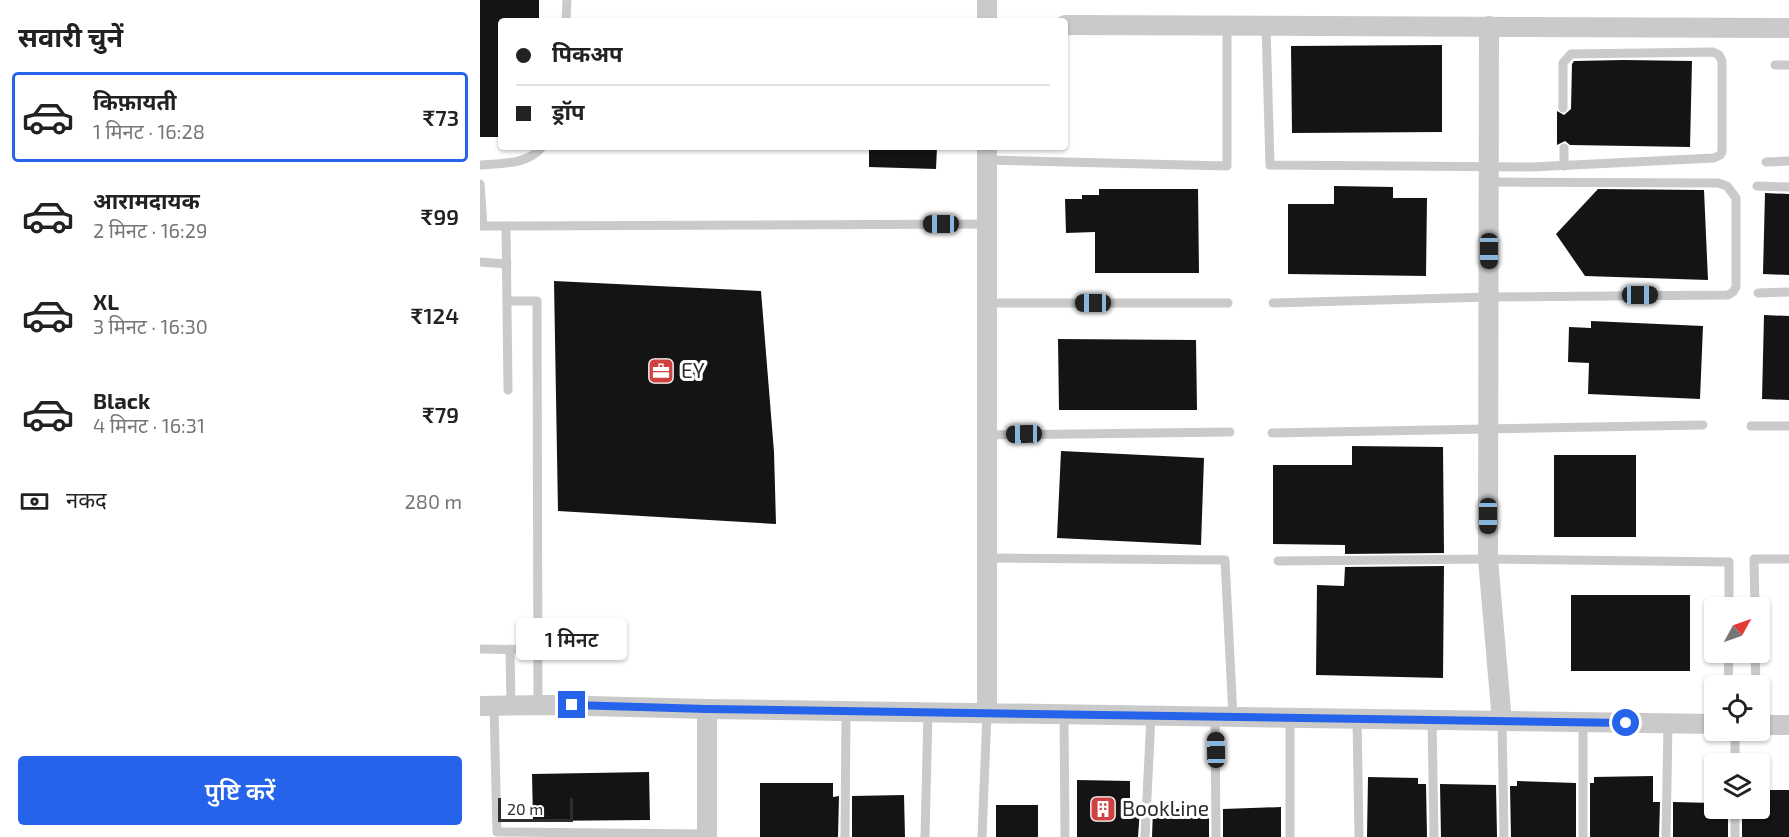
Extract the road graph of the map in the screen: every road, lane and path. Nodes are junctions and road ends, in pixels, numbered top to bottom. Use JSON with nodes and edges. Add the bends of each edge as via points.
{"nodes":[{"id":1,"x":567,"y":0,"type":"edge"},
{"id":2,"x":987,"y":0,"type":"edge"},
{"id":3,"x":566,"y":18,"type":"edge"},
{"id":4,"x":987,"y":18,"type":"edge"},
{"id":5,"x":1068,"y":25,"type":"edge"},
{"id":6,"x":1227,"y":26,"type":"junction"},
{"id":7,"x":1266,"y":26,"type":"junction"},
{"id":8,"x":1489,"y":26,"type":"junction"},
{"id":9,"x":1789,"y":28,"type":"edge"},
{"id":10,"x":1775,"y":65,"type":"dead end"},
{"id":11,"x":1789,"y":65,"type":"edge"},
{"id":12,"x":1563,"y":108,"type":"dead end"},
{"id":13,"x":1564,"y":148,"type":"dead end"},
{"id":14,"x":540,"y":150,"type":"edge"},
{"id":15,"x":987,"y":153,"type":"edge"},
{"id":16,"x":1789,"y":161,"type":"edge"},
{"id":17,"x":1766,"y":162,"type":"dead end"},
{"id":18,"x":480,"y":165,"type":"edge"},
{"id":19,"x":1564,"y":166,"type":"junction"},
{"id":20,"x":1489,"y":175,"type":"junction"},
{"id":21,"x":480,"y":184,"type":"edge"},
{"id":22,"x":1757,"y":186,"type":"dead end"},
{"id":23,"x":1789,"y":187,"type":"edge"},
{"id":24,"x":987,"y":224,"type":"junction"},
{"id":25,"x":481,"y":226,"type":"edge"},
{"id":26,"x":506,"y":226,"type":"junction"},
{"id":27,"x":480,"y":262,"type":"edge"},
{"id":28,"x":507,"y":264,"type":"junction"},
{"id":29,"x":1789,"y":292,"type":"edge"},
{"id":30,"x":1758,"y":293,"type":"dead end"},
{"id":31,"x":1489,"y":297,"type":"junction"},
{"id":32,"x":507,"y":301,"type":"junction"},
{"id":33,"x":987,"y":303,"type":"junction"},
{"id":34,"x":1228,"y":303,"type":"dead end"},
{"id":35,"x":1273,"y":303,"type":"dead end"},
{"id":36,"x":508,"y":390,"type":"dead end"},
{"id":37,"x":1703,"y":425,"type":"dead end"},
{"id":38,"x":1751,"y":426,"type":"dead end"},
{"id":39,"x":1789,"y":426,"type":"edge"},
{"id":40,"x":1489,"y":429,"type":"junction"},
{"id":41,"x":1230,"y":432,"type":"dead end"},
{"id":42,"x":1272,"y":433,"type":"dead end"},
{"id":43,"x":987,"y":435,"type":"junction"},
{"id":44,"x":987,"y":558,"type":"junction"},
{"id":45,"x":1488,"y":559,"type":"junction"},
{"id":46,"x":1789,"y":559,"type":"edge"},
{"id":47,"x":1278,"y":561,"type":"dead end"},
{"id":48,"x":1729,"y":597,"type":"edge"},
{"id":49,"x":1755,"y":597,"type":"edge"},
{"id":50,"x":480,"y":649,"type":"edge"},
{"id":51,"x":510,"y":649,"type":"junction"},
{"id":52,"x":537,"y":650,"type":"junction"},
{"id":53,"x":538,"y":705,"type":"junction"},
{"id":54,"x":495,"y":706,"type":"edge"},
{"id":55,"x":707,"y":709,"type":"junction"},
{"id":56,"x":846,"y":711,"type":"junction"},
{"id":57,"x":928,"y":712,"type":"junction"},
{"id":58,"x":987,"y":713,"type":"junction"},
{"id":59,"x":1065,"y":714,"type":"junction"},
{"id":60,"x":1151,"y":716,"type":"junction"},
{"id":61,"x":1224,"y":717,"type":"junction"},
{"id":62,"x":1290,"y":718,"type":"junction"},
{"id":63,"x":1357,"y":719,"type":"junction"},
{"id":64,"x":1432,"y":720,"type":"junction"},
{"id":65,"x":1502,"y":722,"type":"junction"},
{"id":66,"x":1583,"y":723,"type":"junction"},
{"id":67,"x":1668,"y":724,"type":"junction"},
{"id":68,"x":1704,"y":724,"type":"edge"},
{"id":69,"x":1770,"y":725,"type":"edge"},
{"id":70,"x":1789,"y":725,"type":"edge"},
{"id":71,"x":1735,"y":819,"type":"edge"},
{"id":72,"x":707,"y":835,"type":"edge"},
{"id":73,"x":845,"y":837,"type":"edge"},
{"id":74,"x":925,"y":837,"type":"edge"},
{"id":75,"x":982,"y":837,"type":"edge"},
{"id":76,"x":1065,"y":837,"type":"edge"},
{"id":77,"x":1145,"y":837,"type":"edge"},
{"id":78,"x":1216,"y":837,"type":"edge"},
{"id":79,"x":1290,"y":837,"type":"edge"},
{"id":80,"x":1359,"y":837,"type":"edge"},
{"id":81,"x":1434,"y":837,"type":"edge"},
{"id":82,"x":1504,"y":837,"type":"edge"},
{"id":83,"x":1583,"y":837,"type":"edge"},
{"id":84,"x":1666,"y":837,"type":"edge"},
{"id":85,"x":1735,"y":837,"type":"edge"}],
"edges":[{"from":1,"to":3,"type":"lane"},
{"from":2,"to":4,"type":"street"},
{"from":5,"to":6,"type":"street"},
{"from":6,"to":7,"type":"street"},
{"from":6,"to":15,"type":"lane","via":[[1227,166]]},
{"from":7,"to":8,"type":"street"},
{"from":7,"to":20,"type":"lane","via":[[1270,165]]},
{"from":8,"to":9,"type":"street"},
{"from":8,"to":20,"type":"street"},
{"from":10,"to":11,"type":"lane"},
{"from":12,"to":19,"type":"lane","via":[[1563,63],[1575,52],[1713,52],[1722,61],[1720,155]]},
{"from":13,"to":19,"type":"lane"},
{"from":14,"to":18,"type":"lane","via":[[519,162]]},
{"from":15,"to":24,"type":"street"},
{"from":16,"to":17,"type":"lane"},
{"from":19,"to":20,"type":"lane"},
{"from":20,"to":31,"type":"street"},
{"from":20,"to":31,"type":"lane","via":[[1727,186],[1736,198],[1736,287],[1728,295]]},
{"from":21,"to":25,"type":"lane"},
{"from":22,"to":23,"type":"lane"},
{"from":24,"to":26,"type":"lane"},
{"from":24,"to":33,"type":"street"},
{"from":25,"to":26,"type":"lane"},
{"from":26,"to":28,"type":"lane"},
{"from":27,"to":28,"type":"lane"},
{"from":28,"to":32,"type":"lane"},
{"from":29,"to":30,"type":"lane"},
{"from":31,"to":35,"type":"lane"},
{"from":31,"to":40,"type":"street"},
{"from":32,"to":36,"type":"lane"},
{"from":32,"to":52,"type":"lane","via":[[537,301]]},
{"from":33,"to":34,"type":"lane"},
{"from":33,"to":43,"type":"street"},
{"from":37,"to":40,"type":"lane"},
{"from":38,"to":39,"type":"lane"},
{"from":40,"to":42,"type":"lane"},
{"from":40,"to":45,"type":"street"},
{"from":41,"to":43,"type":"lane"},
{"from":43,"to":44,"type":"street"},
{"from":44,"to":58,"type":"street"},
{"from":44,"to":61,"type":"lane","via":[[1225,560]]},
{"from":45,"to":47,"type":"lane"},
{"from":45,"to":48,"type":"lane","via":[[1729,562]]},
{"from":45,"to":65,"type":"street"},
{"from":46,"to":49,"type":"lane","via":[[1754,559]]},
{"from":50,"to":51,"type":"lane"},
{"from":51,"to":52,"type":"lane"},
{"from":51,"to":54,"type":"lane"},
{"from":52,"to":53,"type":"lane"},
{"from":53,"to":54,"type":"street"},
{"from":53,"to":55,"type":"street"},
{"from":54,"to":72,"type":"lane","via":[[497,832]]},
{"from":55,"to":56,"type":"street"},
{"from":55,"to":72,"type":"street"},
{"from":56,"to":57,"type":"street"},
{"from":56,"to":73,"type":"lane"},
{"from":57,"to":58,"type":"street"},
{"from":57,"to":74,"type":"lane"},
{"from":58,"to":59,"type":"street"},
{"from":58,"to":75,"type":"lane"},
{"from":59,"to":60,"type":"street"},
{"from":59,"to":76,"type":"lane"},
{"from":60,"to":61,"type":"street"},
{"from":60,"to":77,"type":"lane"},
{"from":61,"to":62,"type":"street"},
{"from":61,"to":78,"type":"lane"},
{"from":62,"to":63,"type":"street"},
{"from":62,"to":79,"type":"lane"},
{"from":63,"to":64,"type":"street"},
{"from":63,"to":80,"type":"lane"},
{"from":64,"to":65,"type":"street"},
{"from":64,"to":81,"type":"lane"},
{"from":65,"to":66,"type":"street"},
{"from":65,"to":82,"type":"lane"},
{"from":66,"to":67,"type":"street"},
{"from":66,"to":83,"type":"lane"},
{"from":67,"to":68,"type":"street"},
{"from":67,"to":84,"type":"lane"},
{"from":69,"to":70,"type":"street"},
{"from":71,"to":85,"type":"lane"}]}
